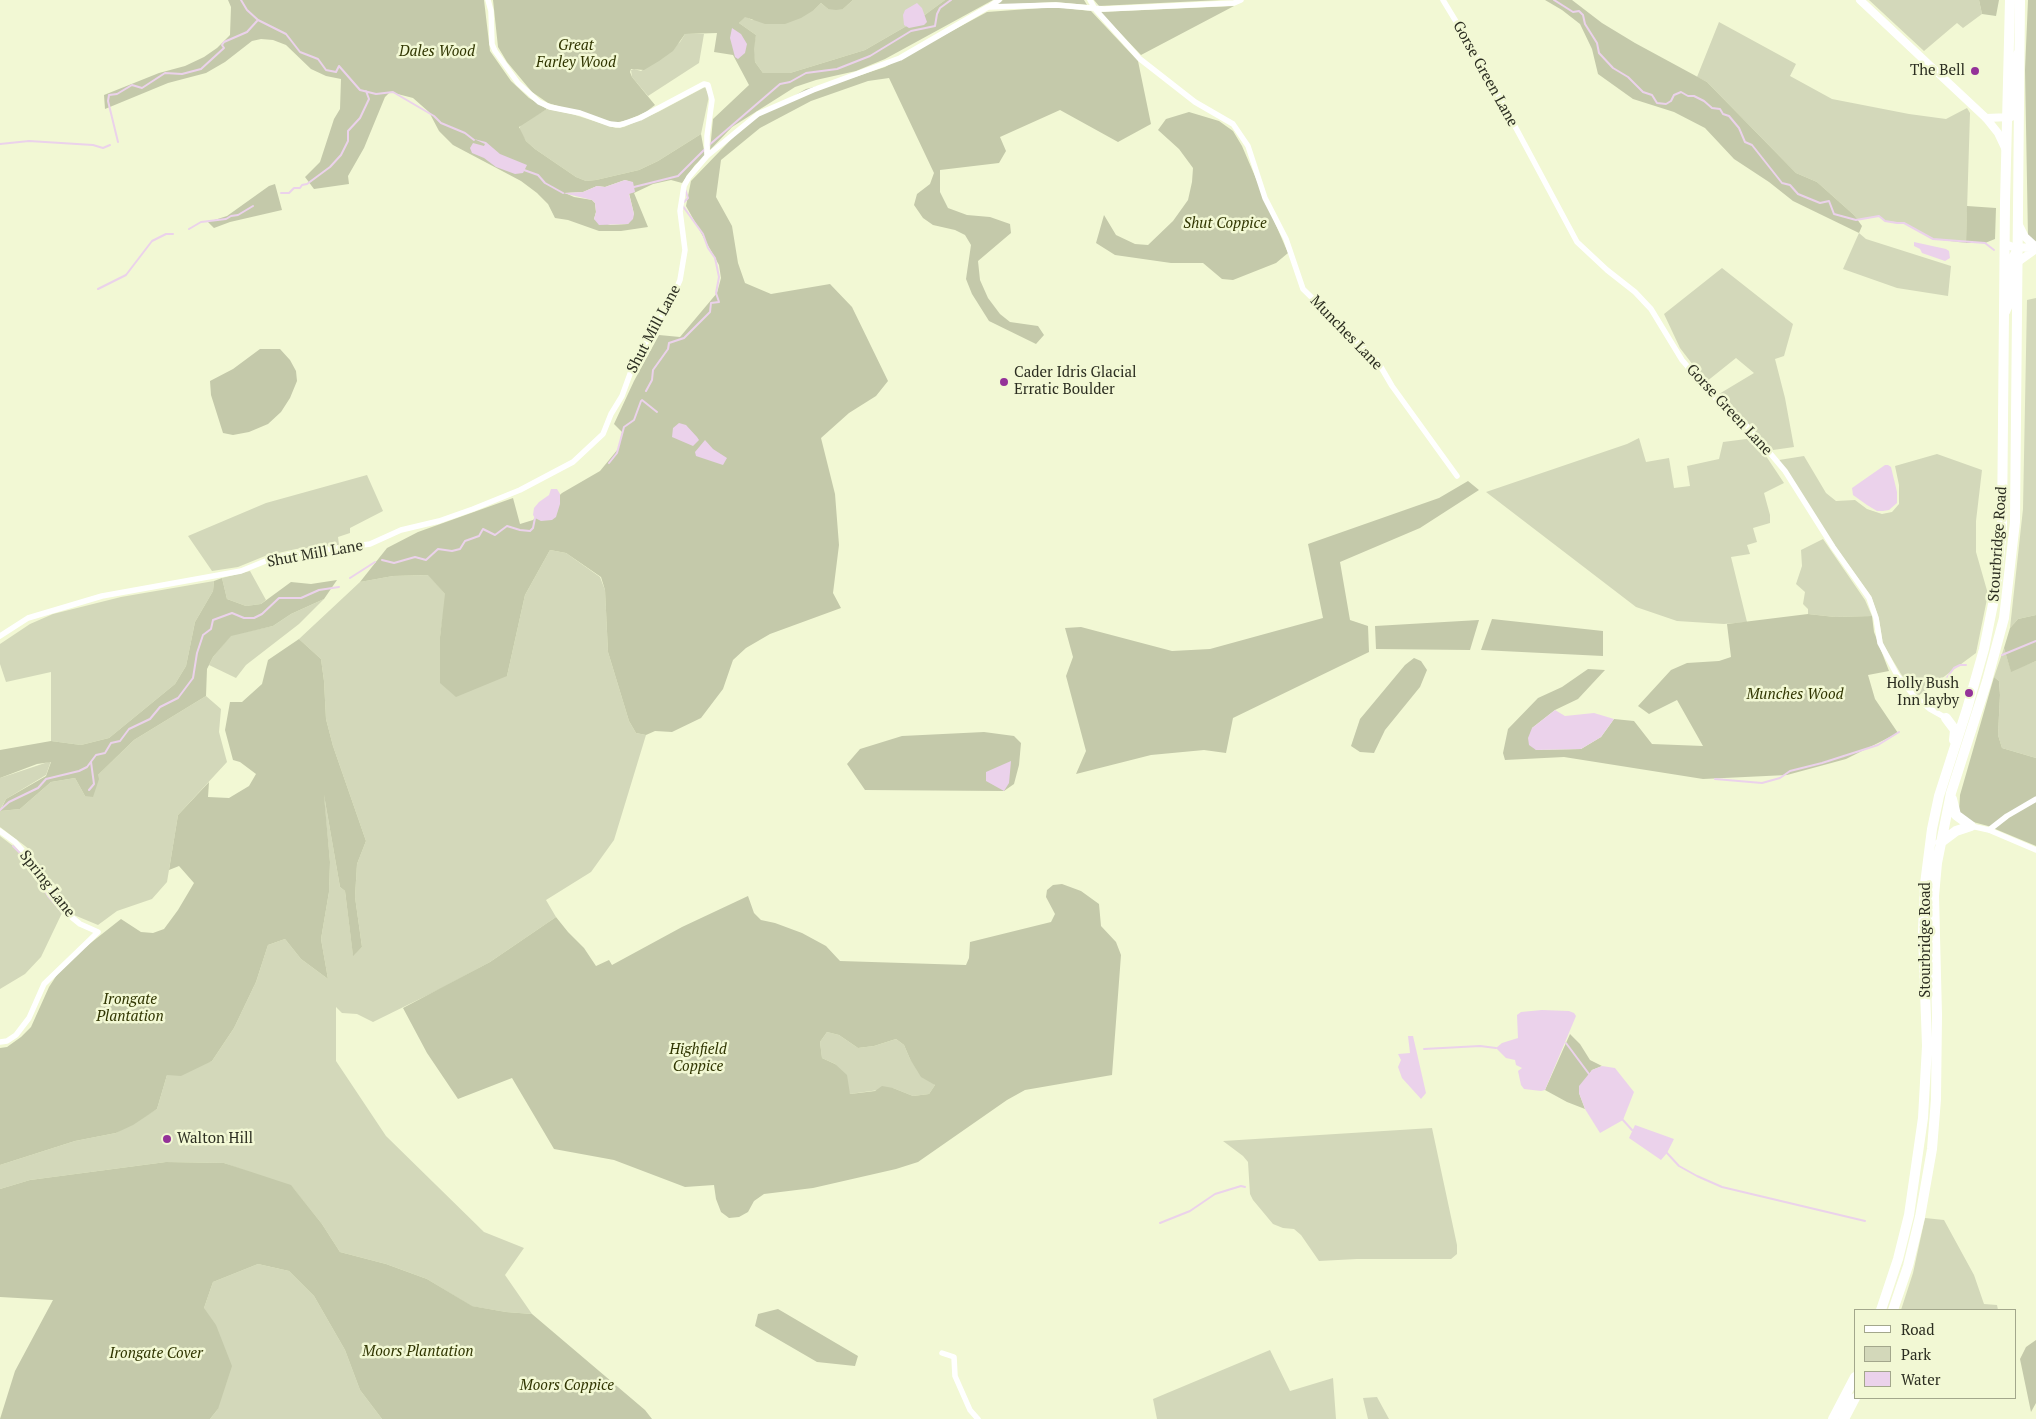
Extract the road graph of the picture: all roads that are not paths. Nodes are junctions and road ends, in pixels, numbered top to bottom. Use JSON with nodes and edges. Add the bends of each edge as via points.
{"nodes":[{"id":1,"x":488,"y":0,"type":"edge"},
{"id":2,"x":999,"y":0,"type":"edge"},
{"id":3,"x":1090,"y":0,"type":"edge"},
{"id":4,"x":1241,"y":0,"type":"edge"},
{"id":5,"x":1443,"y":0,"type":"edge"},
{"id":6,"x":1860,"y":0,"type":"edge"},
{"id":7,"x":2010,"y":0,"type":"edge"},
{"id":8,"x":2020,"y":0,"type":"edge"},
{"id":9,"x":988,"y":7,"type":"junction"},
{"id":10,"x":1095,"y":9,"type":"junction"},
{"id":11,"x":2019,"y":49,"type":"junction"},
{"id":12,"x":2007,"y":116,"type":"junction"},
{"id":13,"x":1986,"y":118,"type":"junction"},
{"id":14,"x":2018,"y":118,"type":"junction"},
{"id":15,"x":706,"y":151,"type":"junction"},
{"id":16,"x":2006,"y":152,"type":"junction"},
{"id":17,"x":2018,"y":223,"type":"junction"},
{"id":18,"x":2005,"y":244,"type":"junction"},
{"id":19,"x":2018,"y":248,"type":"junction"},
{"id":20,"x":2036,"y":248,"type":"edge"},
{"id":21,"x":2018,"y":262,"type":"junction"},
{"id":22,"x":2006,"y":312,"type":"junction"},
{"id":23,"x":1457,"y":476,"type":"dead end"},
{"id":24,"x":0,"y":636,"type":"edge"},
{"id":25,"x":1967,"y":709,"type":"junction"},
{"id":26,"x":1946,"y":718,"type":"junction"},
{"id":27,"x":1954,"y":748,"type":"junction"},
{"id":28,"x":1952,"y":793,"type":"junction"},
{"id":29,"x":2036,"y":799,"type":"edge"},
{"id":30,"x":1971,"y":826,"type":"junction"},
{"id":31,"x":1988,"y":830,"type":"junction"},
{"id":32,"x":0,"y":831,"type":"edge"},
{"id":33,"x":1940,"y":843,"type":"junction"},
{"id":34,"x":2036,"y":850,"type":"edge"},
{"id":35,"x":0,"y":1042,"type":"edge"},
{"id":36,"x":1881,"y":1309,"type":"edge"},
{"id":37,"x":1893,"y":1309,"type":"edge"},
{"id":38,"x":942,"y":1353,"type":"dead end"},
{"id":39,"x":1854,"y":1379,"type":"edge"},
{"id":40,"x":1854,"y":1399,"type":"edge"},
{"id":41,"x":978,"y":1419,"type":"edge"},
{"id":42,"x":1833,"y":1419,"type":"edge"},
{"id":43,"x":1844,"y":1419,"type":"edge"}],
"edges":[{"from":1,"to":15,"type":"street","via":[[494,51],[518,83],[539,102],[550,107],[620,125],[707,84],[712,100]]},
{"from":2,"to":9,"type":"street"},
{"from":3,"to":10,"type":"street","name":"Munches Lane"},
{"from":4,"to":10,"type":"street","name":"Shut Mill Lane","via":[[1234,3]]},
{"from":5,"to":26,"type":"street","name":"Gorse Green Lane","via":[[1480,61],[1577,242],[1636,292],[1651,309],[1682,360],[1711,394],[1748,427],[1785,471],[1869,598],[1880,643],[1896,675],[1914,696]]},
{"from":6,"to":13,"type":"street"},
{"from":7,"to":12,"type":"highway","name":"Stourbridge Road"},
{"from":8,"to":11,"type":"highway","name":"Stourbridge Road"},
{"from":9,"to":10,"type":"street","name":"Shut Mill Lane","via":[[1056,5]]},
{"from":9,"to":15,"type":"street","name":"Shut Mill Lane","via":[[900,58],[758,114]]},
{"from":10,"to":23,"type":"street","name":"Munches Lane","via":[[1140,59],[1195,102],[1233,124],[1248,146],[1264,198],[1286,239],[1303,289],[1378,362]]},
{"from":11,"to":12,"type":"street","via":[[2014,62],[2012,109]]},
{"from":11,"to":14,"type":"highway","name":"Stourbridge Road"},
{"from":12,"to":13,"type":"street"},
{"from":12,"to":14,"type":"street"},
{"from":12,"to":16,"type":"highway","name":"Stourbridge Road"},
{"from":13,"to":16,"type":"street","via":[[1998,132]]},
{"from":14,"to":17,"type":"highway","name":"Stourbridge Road"},
{"from":15,"to":24,"type":"street","name":"Shut Mill Lane","via":[[684,186],[680,211],[684,264],[671,301],[634,363],[603,434],[573,462],[520,490],[474,509],[401,530],[370,544],[293,554],[241,571],[102,596],[28,618]]},
{"from":16,"to":18,"type":"highway","name":"Stourbridge Road"},
{"from":17,"to":19,"type":"highway","name":"Stourbridge Road"},
{"from":17,"to":20,"type":"street"},
{"from":18,"to":19,"type":"street"},
{"from":18,"to":22,"type":"highway","name":"Stourbridge Road"},
{"from":19,"to":20,"type":"street"},
{"from":19,"to":21,"type":"highway","name":"Stourbridge Road"},
{"from":19,"to":22,"type":"street","via":[[2011,259],[2010,298]]},
{"from":20,"to":21,"type":"street"},
{"from":21,"to":28,"type":"highway","name":"Stourbridge Road","via":[[2015,522],[2009,588],[1987,681]]},
{"from":22,"to":25,"type":"highway","name":"Stourbridge Road","via":[[2002,528],[1996,588],[1984,649]]},
{"from":25,"to":26,"type":"highway"},
{"from":25,"to":27,"type":"highway","name":"Stourbridge Road"},
{"from":26,"to":27,"type":"highway","via":[[1955,730]]},
{"from":27,"to":36,"type":"highway","name":"Stourbridge Road","via":[[1936,809],[1925,884],[1923,932],[1927,1070],[1918,1162],[1909,1215]]},
{"from":28,"to":30,"type":"highway","via":[[1956,815]]},
{"from":28,"to":33,"type":"highway","name":"Stourbridge Road"},
{"from":29,"to":31,"type":"street"},
{"from":30,"to":31,"type":"street"},
{"from":30,"to":33,"type":"highway","via":[[1956,831]]},
{"from":31,"to":34,"type":"street"},
{"from":32,"to":35,"type":"street","name":"Spring Lane","via":[[15,842],[39,869],[69,916],[98,932],[44,984],[29,1018],[16,1035]]},
{"from":33,"to":37,"type":"highway","name":"Stourbridge Road","via":[[1934,896],[1937,1034],[1932,1149],[1920,1217]]},
{"from":38,"to":41,"type":"street","via":[[954,1357],[955,1376],[970,1410]]},
{"from":39,"to":42,"type":"highway"},
{"from":40,"to":43,"type":"highway"}]}
